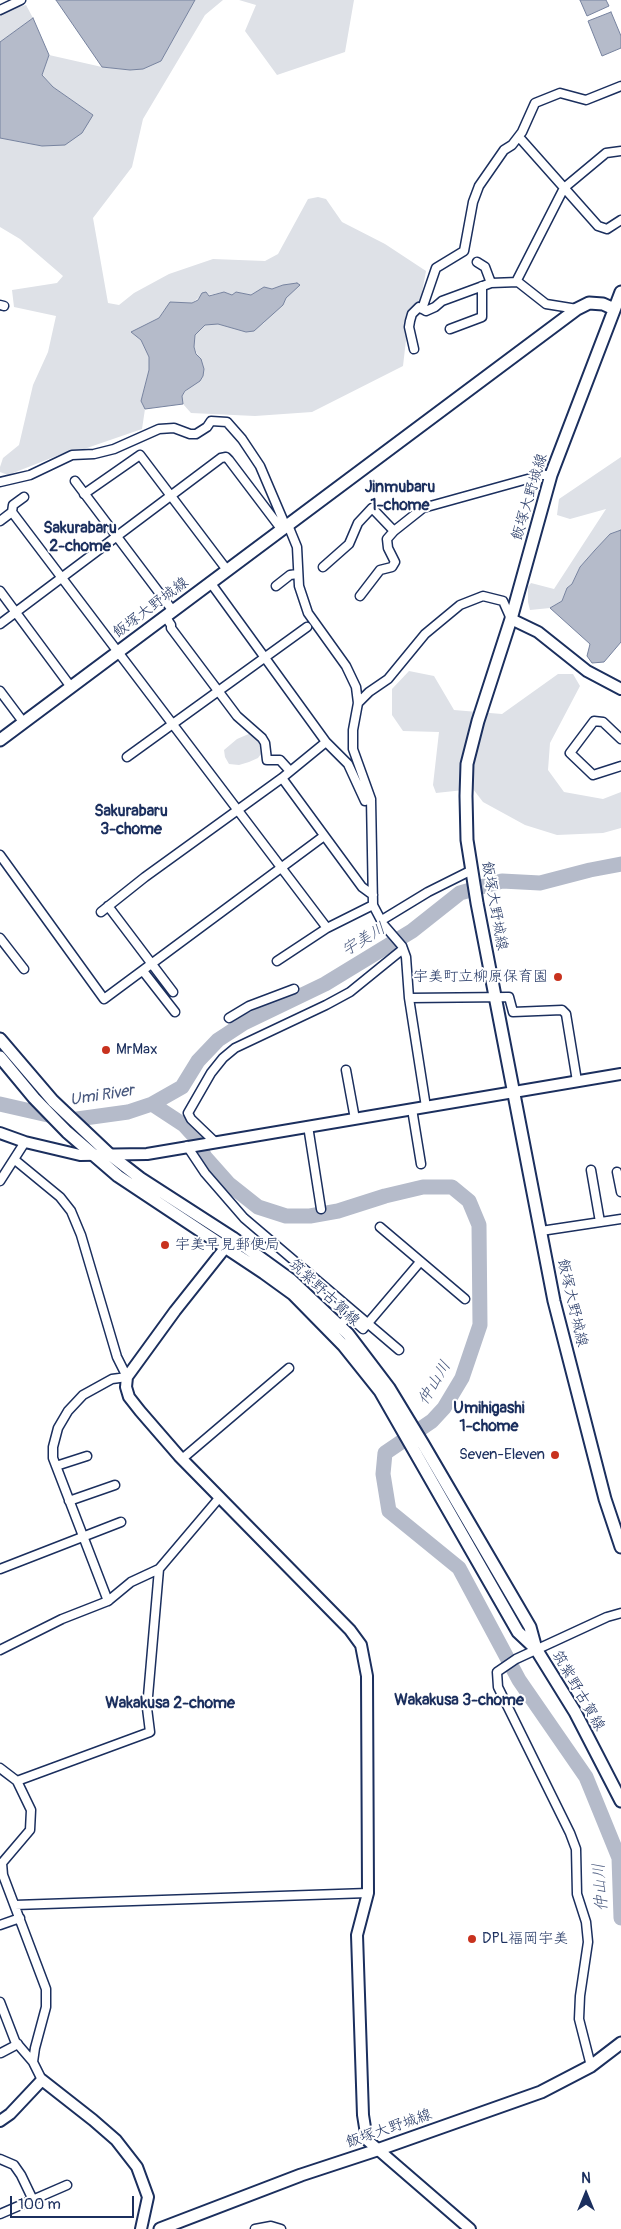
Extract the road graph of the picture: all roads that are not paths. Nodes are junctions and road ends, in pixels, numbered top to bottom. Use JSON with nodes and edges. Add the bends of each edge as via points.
{"nodes":[{"id":1,"x":21,"y":0,"type":"edge"},
{"id":2,"x":0,"y":10,"type":"edge"},
{"id":3,"x":621,"y":86,"type":"edge"},
{"id":4,"x":519,"y":137,"type":"junction"},
{"id":5,"x":621,"y":151,"type":"edge"},
{"id":6,"x":564,"y":188,"type":"junction"},
{"id":7,"x":621,"y":220,"type":"edge"},
{"id":8,"x":478,"y":262,"type":"dead end"},
{"id":9,"x":516,"y":282,"type":"junction"},
{"id":10,"x":491,"y":283,"type":"junction"},
{"id":11,"x":482,"y":286,"type":"junction"},
{"id":12,"x":621,"y":292,"type":"edge"},
{"id":13,"x":422,"y":309,"type":"junction"},
{"id":14,"x":577,"y":309,"type":"junction"},
{"id":15,"x":614,"y":309,"type":"junction"},
{"id":16,"x":450,"y":329,"type":"dead end"},
{"id":17,"x":414,"y":349,"type":"dead end"},
{"id":18,"x":551,"y":475,"type":"junction"},
{"id":19,"x":74,"y":481,"type":"dead end"},
{"id":20,"x":0,"y":482,"type":"edge"},
{"id":21,"x":84,"y":494,"type":"junction"},
{"id":22,"x":172,"y":496,"type":"junction"},
{"id":23,"x":24,"y":497,"type":"dead end"},
{"id":24,"x":12,"y":512,"type":"junction"},
{"id":25,"x":0,"y":521,"type":"edge"},
{"id":26,"x":286,"y":527,"type":"junction"},
{"id":27,"x":394,"y":531,"type":"junction"},
{"id":28,"x":117,"y":536,"type":"junction"},
{"id":29,"x":323,"y":568,"type":"dead end"},
{"id":30,"x":227,"y":570,"type":"junction"},
{"id":31,"x":297,"y":574,"type":"junction"},
{"id":32,"x":62,"y":578,"type":"junction"},
{"id":33,"x":210,"y":582,"type":"junction"},
{"id":34,"x":276,"y":586,"type":"dead end"},
{"id":35,"x":0,"y":591,"type":"edge"},
{"id":36,"x":360,"y":596,"type":"dead end"},
{"id":37,"x":16,"y":612,"type":"junction"},
{"id":38,"x":169,"y":614,"type":"junction"},
{"id":39,"x":510,"y":618,"type":"junction"},
{"id":40,"x":0,"y":624,"type":"edge"},
{"id":41,"x":307,"y":627,"type":"dead end"},
{"id":42,"x":117,"y":652,"type":"junction"},
{"id":43,"x":265,"y":658,"type":"junction"},
{"id":44,"x":71,"y":687,"type":"junction"},
{"id":45,"x":621,"y":688,"type":"edge"},
{"id":46,"x":0,"y":691,"type":"edge"},
{"id":47,"x":219,"y":692,"type":"junction"},
{"id":48,"x":358,"y":703,"type":"junction"},
{"id":49,"x":24,"y":723,"type":"junction"},
{"id":50,"x":172,"y":725,"type":"junction"},
{"id":51,"x":621,"y":739,"type":"edge"},
{"id":52,"x":0,"y":740,"type":"edge"},
{"id":53,"x":326,"y":742,"type":"junction"},
{"id":54,"x":127,"y":757,"type":"dead end"},
{"id":55,"x":621,"y":766,"type":"edge"},
{"id":56,"x":290,"y":771,"type":"junction"},
{"id":57,"x":282,"y":778,"type":"junction"},
{"id":58,"x":371,"y":799,"type":"junction"},
{"id":59,"x":237,"y":811,"type":"junction"},
{"id":60,"x":324,"y":836,"type":"junction"},
{"id":61,"x":0,"y":856,"type":"edge"},
{"id":62,"x":280,"y":868,"type":"junction"},
{"id":63,"x":472,"y":873,"type":"junction"},
{"id":64,"x":373,"y":895,"type":"junction"},
{"id":65,"x":373,"y":905,"type":"junction"},
{"id":66,"x":108,"y":906,"type":"junction"},
{"id":67,"x":101,"y":912,"type":"dead end"},
{"id":68,"x":382,"y":922,"type":"junction"},
{"id":69,"x":327,"y":928,"type":"junction"},
{"id":70,"x":0,"y":938,"type":"edge"},
{"id":71,"x":402,"y":948,"type":"junction"},
{"id":72,"x":277,"y":961,"type":"dead end"},
{"id":73,"x":152,"y":964,"type":"junction"},
{"id":74,"x":24,"y":969,"type":"dead end"},
{"id":75,"x":143,"y":971,"type":"junction"},
{"id":76,"x":294,"y":989,"type":"dead end"},
{"id":77,"x":174,"y":992,"type":"dead end"},
{"id":78,"x":495,"y":997,"type":"junction"},
{"id":79,"x":409,"y":998,"type":"junction"},
{"id":80,"x":175,"y":1012,"type":"dead end"},
{"id":81,"x":229,"y":1018,"type":"dead end"},
{"id":82,"x":0,"y":1039,"type":"edge"},
{"id":83,"x":0,"y":1057,"type":"edge"},
{"id":84,"x":346,"y":1070,"type":"dead end"},
{"id":85,"x":621,"y":1074,"type":"edge"},
{"id":86,"x":577,"y":1081,"type":"junction"},
{"id":87,"x":514,"y":1092,"type":"junction"},
{"id":88,"x":426,"y":1107,"type":"junction"},
{"id":89,"x":412,"y":1109,"type":"junction"},
{"id":90,"x":354,"y":1119,"type":"junction"},
{"id":91,"x":308,"y":1126,"type":"junction"},
{"id":92,"x":0,"y":1133,"type":"edge"},
{"id":93,"x":25,"y":1142,"type":"junction"},
{"id":94,"x":213,"y":1142,"type":"junction"},
{"id":95,"x":187,"y":1146,"type":"junction"},
{"id":96,"x":92,"y":1154,"type":"junction"},
{"id":97,"x":109,"y":1154,"type":"junction"},
{"id":98,"x":15,"y":1160,"type":"junction"},
{"id":99,"x":421,"y":1164,"type":"dead end"},
{"id":100,"x":591,"y":1170,"type":"dead end"},
{"id":101,"x":617,"y":1172,"type":"dead end"},
{"id":102,"x":0,"y":1181,"type":"edge"},
{"id":103,"x":621,"y":1192,"type":"edge"},
{"id":104,"x":321,"y":1209,"type":"dead end"},
{"id":105,"x":621,"y":1219,"type":"edge"},
{"id":106,"x":600,"y":1222,"type":"junction"},
{"id":107,"x":380,"y":1227,"type":"dead end"},
{"id":108,"x":541,"y":1231,"type":"junction"},
{"id":109,"x":229,"y":1243,"type":"junction"},
{"id":110,"x":420,"y":1262,"type":"junction"},
{"id":111,"x":465,"y":1300,"type":"dead end"},
{"id":112,"x":369,"y":1323,"type":"junction"},
{"id":113,"x":340,"y":1325,"type":"junction"},
{"id":114,"x":399,"y":1350,"type":"dead end"},
{"id":115,"x":290,"y":1368,"type":"dead end"},
{"id":116,"x":127,"y":1377,"type":"junction"},
{"id":117,"x":406,"y":1426,"type":"junction"},
{"id":118,"x":87,"y":1456,"type":"dead end"},
{"id":119,"x":182,"y":1459,"type":"junction"},
{"id":120,"x":56,"y":1466,"type":"junction"},
{"id":121,"x":116,"y":1485,"type":"dead end"},
{"id":122,"x":220,"y":1497,"type":"junction"},
{"id":123,"x":70,"y":1501,"type":"junction"},
{"id":124,"x":121,"y":1522,"type":"dead end"},
{"id":125,"x":83,"y":1537,"type":"junction"},
{"id":126,"x":621,"y":1547,"type":"edge"},
{"id":127,"x":0,"y":1568,"type":"edge"},
{"id":128,"x":159,"y":1568,"type":"junction"},
{"id":129,"x":108,"y":1601,"type":"junction"},
{"id":130,"x":621,"y":1613,"type":"edge"},
{"id":131,"x":536,"y":1649,"type":"junction"},
{"id":132,"x":0,"y":1650,"type":"edge"},
{"id":133,"x":0,"y":1768,"type":"edge"},
{"id":134,"x":17,"y":1781,"type":"junction"},
{"id":135,"x":621,"y":1801,"type":"edge"},
{"id":136,"x":1,"y":1863,"type":"edge"},
{"id":137,"x":368,"y":1893,"type":"junction"},
{"id":138,"x":16,"y":1905,"type":"junction"},
{"id":139,"x":20,"y":1918,"type":"junction"},
{"id":140,"x":0,"y":1925,"type":"edge"},
{"id":141,"x":0,"y":2002,"type":"edge"},
{"id":142,"x":621,"y":2043,"type":"edge"},
{"id":143,"x":18,"y":2044,"type":"junction"},
{"id":144,"x":1,"y":2053,"type":"edge"},
{"id":145,"x":33,"y":2062,"type":"junction"},
{"id":146,"x":591,"y":2066,"type":"junction"},
{"id":147,"x":42,"y":2080,"type":"junction"},
{"id":148,"x":0,"y":2120,"type":"edge"},
{"id":149,"x":377,"y":2150,"type":"junction"},
{"id":150,"x":0,"y":2159,"type":"edge"},
{"id":151,"x":67,"y":2185,"type":"dead end"},
{"id":152,"x":33,"y":2200,"type":"junction"},
{"id":153,"x":0,"y":2214,"type":"edge"},
{"id":154,"x":177,"y":2226,"type":"edge"},
{"id":155,"x":142,"y":2229,"type":"edge"},
{"id":156,"x":160,"y":2229,"type":"edge"},
{"id":157,"x":256,"y":2229,"type":"edge"},
{"id":158,"x":281,"y":2229,"type":"edge"},
{"id":159,"x":470,"y":2229,"type":"edge"}],
"edges":[{"from":1,"to":2,"type":"street"},
{"from":3,"to":4,"type":"street","via":[[586,100],[560,93],[540,100],[535,103]]},
{"from":4,"to":6,"type":"street"},
{"from":4,"to":13,"type":"street","via":[[504,150],[475,193],[464,251],[436,268]]},
{"from":5,"to":6,"type":"street","via":[[606,153]]},
{"from":6,"to":7,"type":"street","via":[[602,229],[611,228]]},
{"from":6,"to":9,"type":"street"},
{"from":8,"to":10,"type":"street","via":[[485,267]]},
{"from":9,"to":10,"type":"street"},
{"from":9,"to":14,"type":"street","via":[[546,304]]},
{"from":10,"to":11,"type":"street"},
{"from":11,"to":13,"type":"street","via":[[442,301],[426,311]]},
{"from":11,"to":16,"type":"street","via":[[482,317]]},
{"from":12,"to":15,"type":"main road","name":"飯塚大野城線"},
{"from":13,"to":17,"type":"street","via":[[419,307],[410,321]]},
{"from":14,"to":15,"type":"main road","name":"飯塚大野城線","via":[[589,303]]},
{"from":14,"to":26,"type":"main road","name":"飯塚大野城線"},
{"from":15,"to":18,"type":"main road","name":"飯塚大野城線"},
{"from":18,"to":27,"type":"street","via":[[423,508]]},
{"from":18,"to":39,"type":"main road","name":"飯塚大野城線"},
{"from":19,"to":21,"type":"street"},
{"from":20,"to":26,"type":"street","via":[[30,475],[72,456],[114,449],[159,429],[174,428],[196,434],[211,421],[227,422],[260,466]]},
{"from":21,"to":22,"type":"street","via":[[140,455]]},
{"from":21,"to":28,"type":"street"},
{"from":22,"to":26,"type":"street","via":[[226,457]]},
{"from":22,"to":28,"type":"street"},
{"from":22,"to":30,"type":"street"},
{"from":23,"to":24,"type":"street","via":[[13,505]]},
{"from":24,"to":25,"type":"street"},
{"from":24,"to":32,"type":"street"},
{"from":26,"to":30,"type":"main road","name":"飯塚大野城線"},
{"from":26,"to":31,"type":"street","via":[[297,547]]},
{"from":27,"to":29,"type":"street","via":[[372,508],[358,523],[349,544]]},
{"from":27,"to":36,"type":"street","via":[[386,542],[395,562],[392,567],[380,570]]},
{"from":28,"to":32,"type":"street"},
{"from":28,"to":38,"type":"street"},
{"from":30,"to":33,"type":"main road","name":"飯塚大野城線"},
{"from":31,"to":34,"type":"street","via":[[290,575]]},
{"from":31,"to":48,"type":"street","via":[[308,613],[346,666],[356,687]]},
{"from":32,"to":37,"type":"street"},
{"from":32,"to":42,"type":"street"},
{"from":33,"to":38,"type":"main road","name":"飯塚大野城線"},
{"from":33,"to":43,"type":"street"},
{"from":35,"to":37,"type":"street"},
{"from":37,"to":40,"type":"street"},
{"from":37,"to":44,"type":"street"},
{"from":38,"to":42,"type":"main road","name":"飯塚大野城線"},
{"from":38,"to":47,"type":"street","via":[[171,628]]},
{"from":39,"to":45,"type":"street","via":[[538,632],[587,672]]},
{"from":39,"to":48,"type":"street","via":[[503,601],[484,596],[460,605],[425,634],[388,679]]},
{"from":39,"to":63,"type":"main road","name":"飯塚大野城線","via":[[467,764],[467,840]]},
{"from":41,"to":43,"type":"street"},
{"from":42,"to":44,"type":"main road","name":"飯塚大野城線"},
{"from":42,"to":50,"type":"street"},
{"from":43,"to":47,"type":"street"},
{"from":43,"to":53,"type":"street"},
{"from":44,"to":49,"type":"main road","name":"飯塚大野城線"},
{"from":46,"to":49,"type":"street"},
{"from":47,"to":50,"type":"street"},
{"from":47,"to":56,"type":"street","via":[[237,716],[262,738],[267,760],[280,760]]},
{"from":48,"to":58,"type":"street","via":[[353,749]]},
{"from":49,"to":52,"type":"main road","name":"飯塚大野城線"},
{"from":50,"to":54,"type":"street"},
{"from":50,"to":59,"type":"street"},
{"from":51,"to":55,"type":"street","via":[[603,722],[594,721],[570,753],[593,775]]},
{"from":53,"to":56,"type":"street"},
{"from":53,"to":58,"type":"street","via":[[348,764],[365,801]]},
{"from":56,"to":57,"type":"street"},
{"from":57,"to":59,"type":"street"},
{"from":57,"to":60,"type":"street"},
{"from":58,"to":64,"type":"street"},
{"from":59,"to":62,"type":"street"},
{"from":59,"to":66,"type":"street"},
{"from":60,"to":62,"type":"street"},
{"from":60,"to":64,"type":"street","via":[[362,887]]},
{"from":61,"to":75,"type":"street","via":[[104,999]]},
{"from":62,"to":69,"type":"street"},
{"from":62,"to":73,"type":"street"},
{"from":63,"to":68,"type":"street","via":[[428,892]]},
{"from":63,"to":78,"type":"main road","name":"飯塚大野城線"},
{"from":64,"to":65,"type":"street"},
{"from":65,"to":68,"type":"street"},
{"from":65,"to":69,"type":"street"},
{"from":66,"to":67,"type":"street"},
{"from":66,"to":73,"type":"street"},
{"from":68,"to":71,"type":"street"},
{"from":69,"to":72,"type":"street"},
{"from":70,"to":74,"type":"street"},
{"from":71,"to":79,"type":"street","via":[[406,957]]},
{"from":71,"to":94,"type":"street","via":[[350,992],[262,1032],[223,1058],[189,1108],[189,1116]]},
{"from":73,"to":75,"type":"street"},
{"from":73,"to":77,"type":"street"},
{"from":75,"to":80,"type":"street"},
{"from":76,"to":81,"type":"street","via":[[249,1006]]},
{"from":78,"to":79,"type":"street"},
{"from":78,"to":86,"type":"street","via":[[509,997],[513,1012],[562,1010],[566,1014]]},
{"from":78,"to":87,"type":"main road","name":"飯塚大野城線"},
{"from":79,"to":88,"type":"street"},
{"from":82,"to":97,"type":"main road","name":"筑紫野古賀線","via":[[53,1100]]},
{"from":83,"to":96,"type":"main road","name":"筑紫野古賀線","via":[[34,1098]]},
{"from":84,"to":90,"type":"street"},
{"from":85,"to":86,"type":"street"},
{"from":86,"to":87,"type":"street"},
{"from":87,"to":88,"type":"street"},
{"from":87,"to":108,"type":"main road","name":"飯塚大野城線"},
{"from":88,"to":89,"type":"street"},
{"from":89,"to":90,"type":"street"},
{"from":89,"to":99,"type":"street"},
{"from":90,"to":91,"type":"street"},
{"from":91,"to":94,"type":"street"},
{"from":91,"to":104,"type":"street"},
{"from":92,"to":93,"type":"street"},
{"from":93,"to":96,"type":"street","via":[[80,1155]]},
{"from":93,"to":98,"type":"street"},
{"from":94,"to":95,"type":"street"},
{"from":95,"to":97,"type":"street","via":[[147,1154]]},
{"from":95,"to":112,"type":"street","via":[[205,1174],[244,1218]]},
{"from":96,"to":97,"type":"street"},
{"from":96,"to":109,"type":"main road","name":"筑紫野古賀線","via":[[168,1211]]},
{"from":97,"to":109,"type":"main road","name":"筑紫野古賀線"},
{"from":98,"to":102,"type":"street"},
{"from":98,"to":116,"type":"street","via":[[60,1197],[71,1211],[117,1357]]},
{"from":100,"to":106,"type":"street"},
{"from":101,"to":103,"type":"street"},
{"from":105,"to":106,"type":"street"},
{"from":106,"to":108,"type":"street"},
{"from":107,"to":110,"type":"street"},
{"from":108,"to":126,"type":"main road","name":"飯塚大野城線","via":[[554,1301],[605,1499]]},
{"from":109,"to":113,"type":"main road","name":"筑紫野古賀線","via":[[291,1280]]},
{"from":109,"to":116,"type":"street"},
{"from":109,"to":117,"type":"main road","name":"筑紫野古賀線","via":[[318,1318]]},
{"from":110,"to":111,"type":"street"},
{"from":110,"to":112,"type":"street"},
{"from":112,"to":113,"type":"street","via":[[363,1329],[349,1316]]},
{"from":112,"to":114,"type":"street"},
{"from":113,"to":117,"type":"main road","name":"筑紫野古賀線","via":[[389,1388]]},
{"from":115,"to":119,"type":"street"},
{"from":116,"to":119,"type":"street","via":[[129,1397]]},
{"from":116,"to":120,"type":"street","via":[[112,1379],[83,1395],[68,1411],[58,1428],[53,1447]]},
{"from":117,"to":131,"type":"main road","name":"筑紫野古賀線","via":[[518,1632]]},
{"from":118,"to":120,"type":"street"},
{"from":119,"to":122,"type":"street"},
{"from":120,"to":123,"type":"street"},
{"from":121,"to":123,"type":"street"},
{"from":122,"to":128,"type":"street"},
{"from":122,"to":137,"type":"street","via":[[361,1645],[367,1676]]},
{"from":123,"to":125,"type":"street"},
{"from":124,"to":125,"type":"street"},
{"from":125,"to":127,"type":"street"},
{"from":125,"to":129,"type":"street"},
{"from":128,"to":129,"type":"street","via":[[131,1582]]},
{"from":128,"to":134,"type":"street","via":[[147,1708],[150,1732]]},
{"from":129,"to":132,"type":"street","via":[[62,1619]]},
{"from":130,"to":131,"type":"street"},
{"from":131,"to":135,"type":"main road","name":"筑紫野古賀線","via":[[575,1712]]},
{"from":131,"to":146,"type":"street","via":[[497,1672],[498,1687],[576,1849],[577,1894],[586,1922],[588,1942],[579,2019]]},
{"from":133,"to":134,"type":"street"},
{"from":134,"to":136,"type":"street","via":[[31,1810],[30,1830]]},
{"from":136,"to":138,"type":"street"},
{"from":137,"to":138,"type":"street"},
{"from":137,"to":149,"type":"street","via":[[357,1935],[363,2114],[367,2140]]},
{"from":138,"to":139,"type":"street"},
{"from":139,"to":140,"type":"street"},
{"from":139,"to":145,"type":"street","via":[[46,1989],[46,2007]]},
{"from":141,"to":143,"type":"street"},
{"from":142,"to":146,"type":"main road","name":"飯塚大野城線"},
{"from":143,"to":144,"type":"street"},
{"from":143,"to":145,"type":"street"},
{"from":145,"to":147,"type":"street"},
{"from":146,"to":149,"type":"main road","name":"飯塚大野城線","via":[[541,2092]]},
{"from":147,"to":148,"type":"street","via":[[10,2114]]},
{"from":147,"to":155,"type":"street","via":[[127,2152],[137,2167],[148,2197]]},
{"from":149,"to":154,"type":"main road","name":"飯塚大野城線","via":[[301,2175]]},
{"from":149,"to":159,"type":"street"},
{"from":150,"to":152,"type":"street","via":[[14,2166]]},
{"from":151,"to":152,"type":"street"},
{"from":152,"to":153,"type":"street"},
{"from":154,"to":156,"type":"main road","name":"飯塚大野城線"},
{"from":157,"to":158,"type":"street","via":[[272,2226]]}]}
